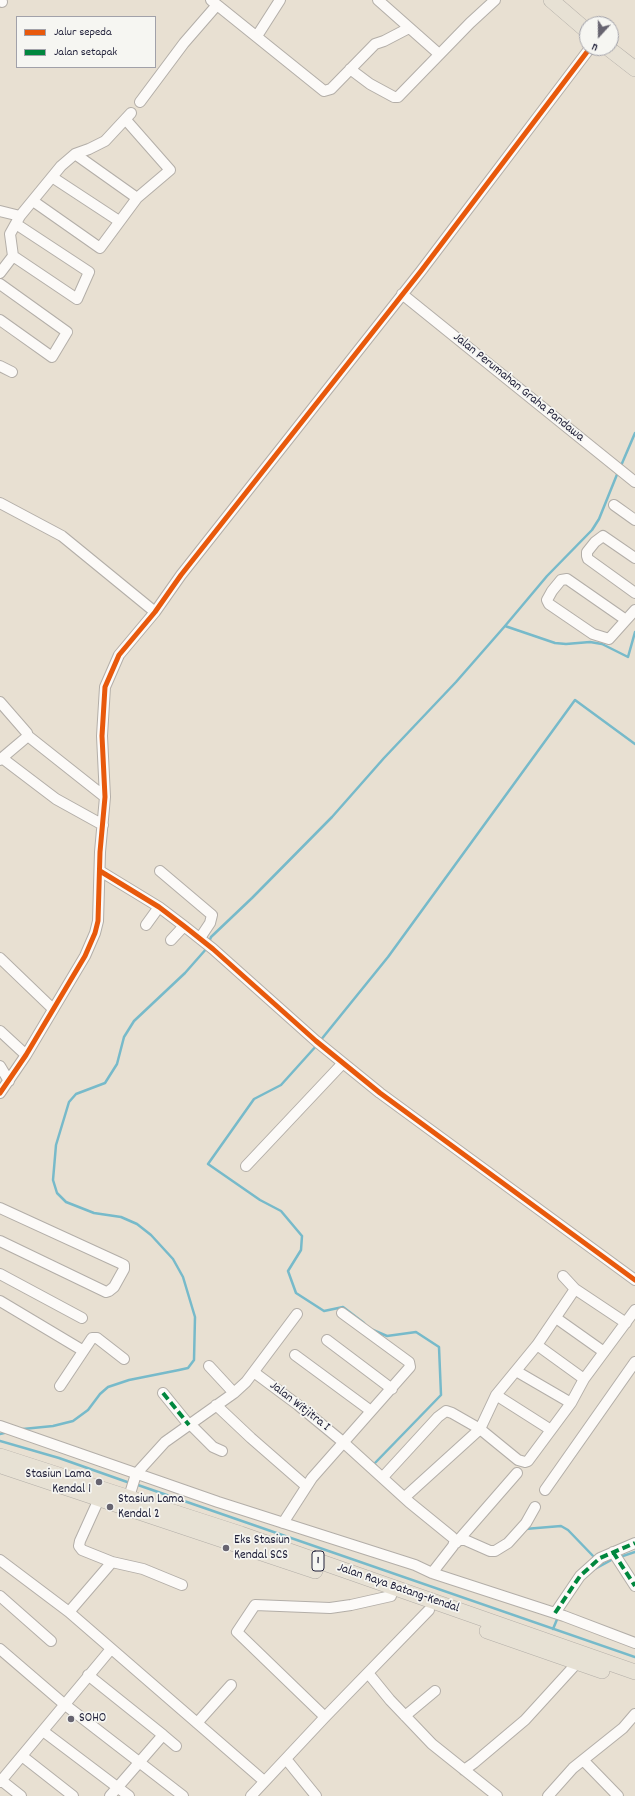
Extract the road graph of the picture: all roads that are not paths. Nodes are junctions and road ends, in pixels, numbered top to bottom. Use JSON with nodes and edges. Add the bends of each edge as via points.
{"nodes":[{"id":1,"x":280,"y":0,"type":"edge"},
{"id":2,"x":378,"y":0,"type":"edge"},
{"id":3,"x":495,"y":0,"type":"edge"},
{"id":4,"x":551,"y":0,"type":"edge"},
{"id":5,"x":214,"y":2,"type":"edge"},
{"id":6,"x":579,"y":24,"type":"edge"},
{"id":7,"x":409,"y":28,"type":"junction"},
{"id":8,"x":257,"y":36,"type":"junction"},
{"id":9,"x":439,"y":54,"type":"junction"},
{"id":10,"x":584,"y":56,"type":"edge"},
{"id":11,"x":618,"y":56,"type":"edge"},
{"id":12,"x":350,"y":69,"type":"junction"},
{"id":13,"x":635,"y":69,"type":"edge"},
{"id":14,"x":140,"y":102,"type":"dead end"},
{"id":15,"x":75,"y":154,"type":"junction"},
{"id":16,"x":52,"y":177,"type":"junction"},
{"id":17,"x":137,"y":198,"type":"junction"},
{"id":18,"x":33,"y":201,"type":"junction"},
{"id":19,"x":0,"y":211,"type":"edge"},
{"id":20,"x":18,"y":220,"type":"junction"},
{"id":21,"x":120,"y":222,"type":"junction"},
{"id":22,"x":13,"y":256,"type":"junction"},
{"id":23,"x":0,"y":273,"type":"edge"},
{"id":24,"x":0,"y":284,"type":"edge"},
{"id":25,"x":402,"y":294,"type":"junction"},
{"id":26,"x":0,"y":320,"type":"edge"},
{"id":27,"x":0,"y":366,"type":"edge"},
{"id":28,"x":12,"y":372,"type":"dead end"},
{"id":29,"x":632,"y":479,"type":"edge"},
{"id":30,"x":0,"y":503,"type":"edge"},
{"id":31,"x":614,"y":505,"type":"dead end"},
{"id":32,"x":635,"y":520,"type":"edge"},
{"id":33,"x":635,"y":558,"type":"edge"},
{"id":34,"x":635,"y":593,"type":"edge"},
{"id":35,"x":635,"y":610,"type":"edge"},
{"id":36,"x":155,"y":612,"type":"junction"},
{"id":37,"x":626,"y":620,"type":"junction"},
{"id":38,"x":0,"y":702,"type":"edge"},
{"id":39,"x":28,"y":736,"type":"junction"},
{"id":40,"x":1,"y":759,"type":"edge"},
{"id":41,"x":105,"y":797,"type":"junction"},
{"id":42,"x":103,"y":825,"type":"junction"},
{"id":43,"x":100,"y":871,"type":"junction"},
{"id":44,"x":160,"y":871,"type":"dead end"},
{"id":45,"x":159,"y":907,"type":"junction"},
{"id":46,"x":146,"y":925,"type":"dead end"},
{"id":47,"x":184,"y":926,"type":"junction"},
{"id":48,"x":171,"y":940,"type":"dead end"},
{"id":49,"x":206,"y":943,"type":"junction"},
{"id":50,"x":0,"y":958,"type":"edge"},
{"id":51,"x":53,"y":1009,"type":"junction"},
{"id":52,"x":0,"y":1032,"type":"edge"},
{"id":53,"x":26,"y":1055,"type":"junction"},
{"id":54,"x":343,"y":1063,"type":"junction"},
{"id":55,"x":0,"y":1066,"type":"edge"},
{"id":56,"x":9,"y":1081,"type":"junction"},
{"id":57,"x":0,"y":1093,"type":"edge"},
{"id":58,"x":246,"y":1166,"type":"dead end"},
{"id":59,"x":0,"y":1208,"type":"edge"},
{"id":60,"x":0,"y":1241,"type":"edge"},
{"id":61,"x":0,"y":1274,"type":"edge"},
{"id":62,"x":563,"y":1276,"type":"dead end"},
{"id":63,"x":635,"y":1280,"type":"edge"},
{"id":64,"x":575,"y":1289,"type":"junction"},
{"id":65,"x":0,"y":1301,"type":"edge"},
{"id":66,"x":635,"y":1310,"type":"edge"},
{"id":67,"x":342,"y":1313,"type":"dead end"},
{"id":68,"x":297,"y":1314,"type":"dead end"},
{"id":69,"x":82,"y":1318,"type":"dead end"},
{"id":70,"x":556,"y":1318,"type":"junction"},
{"id":71,"x":626,"y":1323,"type":"junction"},
{"id":72,"x":327,"y":1340,"type":"dead end"},
{"id":73,"x":537,"y":1345,"type":"junction"},
{"id":74,"x":82,"y":1350,"type":"junction"},
{"id":75,"x":604,"y":1352,"type":"junction"},
{"id":76,"x":295,"y":1355,"type":"dead end"},
{"id":77,"x":124,"y":1359,"type":"dead end"},
{"id":78,"x":635,"y":1362,"type":"edge"},
{"id":79,"x":209,"y":1366,"type":"dead end"},
{"id":80,"x":516,"y":1371,"type":"junction"},
{"id":81,"x":255,"y":1373,"type":"junction"},
{"id":82,"x":584,"y":1380,"type":"junction"},
{"id":83,"x":60,"y":1386,"type":"dead end"},
{"id":84,"x":392,"y":1389,"type":"junction"},
{"id":85,"x":163,"y":1393,"type":"dead end"},
{"id":86,"x":234,"y":1393,"type":"junction"},
{"id":87,"x":496,"y":1395,"type":"junction"},
{"id":88,"x":571,"y":1403,"type":"junction"},
{"id":89,"x":216,"y":1405,"type":"junction"},
{"id":90,"x":372,"y":1411,"type":"junction"},
{"id":91,"x":189,"y":1424,"type":"junction"},
{"id":92,"x":3,"y":1427,"type":"edge"},
{"id":93,"x":480,"y":1429,"type":"junction"},
{"id":94,"x":551,"y":1430,"type":"junction"},
{"id":95,"x":343,"y":1442,"type":"junction"},
{"id":96,"x":222,"y":1451,"type":"dead end"},
{"id":97,"x":0,"y":1456,"type":"edge"},
{"id":98,"x":0,"y":1466,"type":"edge"},
{"id":99,"x":517,"y":1473,"type":"dead end"},
{"id":100,"x":136,"y":1476,"type":"junction"},
{"id":101,"x":383,"y":1477,"type":"junction"},
{"id":102,"x":306,"y":1486,"type":"junction"},
{"id":103,"x":545,"y":1490,"type":"dead end"},
{"id":104,"x":129,"y":1495,"type":"junction"},
{"id":105,"x":405,"y":1497,"type":"junction"},
{"id":106,"x":99,"y":1499,"type":"junction"},
{"id":107,"x":535,"y":1507,"type":"dead end"},
{"id":108,"x":283,"y":1523,"type":"junction"},
{"id":109,"x":456,"y":1543,"type":"junction"},
{"id":110,"x":635,"y":1543,"type":"edge"},
{"id":111,"x":616,"y":1557,"type":"junction"},
{"id":112,"x":0,"y":1560,"type":"edge"},
{"id":113,"x":112,"y":1562,"type":"junction"},
{"id":114,"x":432,"y":1573,"type":"junction"},
{"id":115,"x":182,"y":1585,"type":"dead end"},
{"id":116,"x":635,"y":1586,"type":"edge"},
{"id":117,"x":0,"y":1596,"type":"edge"},
{"id":118,"x":391,"y":1596,"type":"junction"},
{"id":119,"x":429,"y":1610,"type":"junction"},
{"id":120,"x":69,"y":1612,"type":"junction"},
{"id":121,"x":559,"y":1614,"type":"junction"},
{"id":122,"x":51,"y":1640,"type":"dead end"},
{"id":123,"x":635,"y":1643,"type":"edge"},
{"id":124,"x":0,"y":1649,"type":"edge"},
{"id":125,"x":111,"y":1649,"type":"junction"},
{"id":126,"x":577,"y":1663,"type":"junction"},
{"id":127,"x":635,"y":1672,"type":"edge"},
{"id":128,"x":368,"y":1673,"type":"junction"},
{"id":129,"x":88,"y":1675,"type":"junction"},
{"id":130,"x":635,"y":1682,"type":"edge"},
{"id":131,"x":231,"y":1685,"type":"dead end"},
{"id":132,"x":435,"y":1691,"type":"dead end"},
{"id":133,"x":64,"y":1704,"type":"junction"},
{"id":134,"x":635,"y":1715,"type":"edge"},
{"id":135,"x":404,"y":1716,"type":"junction"},
{"id":136,"x":325,"y":1717,"type":"junction"},
{"id":137,"x":197,"y":1722,"type":"junction"},
{"id":138,"x":43,"y":1731,"type":"junction"},
{"id":139,"x":163,"y":1735,"type":"junction"},
{"id":140,"x":176,"y":1746,"type":"dead end"},
{"id":141,"x":22,"y":1756,"type":"junction"},
{"id":142,"x":286,"y":1759,"type":"junction"},
{"id":143,"x":583,"y":1760,"type":"junction"},
{"id":144,"x":139,"y":1761,"type":"junction"},
{"id":145,"x":464,"y":1770,"type":"junction"},
{"id":146,"x":1,"y":1781,"type":"edge"},
{"id":147,"x":264,"y":1781,"type":"junction"},
{"id":148,"x":117,"y":1786,"type":"junction"},
{"id":149,"x":21,"y":1796,"type":"edge"},
{"id":150,"x":73,"y":1796,"type":"edge"},
{"id":151,"x":110,"y":1796,"type":"edge"},
{"id":152,"x":129,"y":1796,"type":"edge"},
{"id":153,"x":183,"y":1796,"type":"edge"},
{"id":154,"x":251,"y":1796,"type":"edge"},
{"id":155,"x":316,"y":1796,"type":"edge"},
{"id":156,"x":497,"y":1796,"type":"edge"},
{"id":157,"x":548,"y":1796,"type":"edge"},
{"id":158,"x":618,"y":1796,"type":"edge"}],
"edges":[{"from":1,"to":8,"type":"street"},
{"from":2,"to":7,"type":"street"},
{"from":3,"to":9,"type":"street"},
{"from":4,"to":6,"type":"highway"},
{"from":5,"to":8,"type":"street"},
{"from":5,"to":14,"type":"street"},
{"from":7,"to":9,"type":"street"},
{"from":7,"to":12,"type":"street","via":[[375,44]]},
{"from":8,"to":12,"type":"street","via":[[324,91],[331,89]]},
{"from":9,"to":12,"type":"street","via":[[396,98],[370,84]]},
{"from":10,"to":25,"type":"street"},
{"from":11,"to":13,"type":"highway"},
{"from":15,"to":16,"type":"street"},
{"from":15,"to":17,"type":"street"},
{"from":15,"to":17,"type":"street","via":[[105,141],[128,116],[170,170]]},
{"from":16,"to":18,"type":"street"},
{"from":16,"to":21,"type":"street"},
{"from":17,"to":21,"type":"street"},
{"from":18,"to":20,"type":"street"},
{"from":18,"to":21,"type":"street","via":[[100,248]]},
{"from":19,"to":20,"type":"street"},
{"from":20,"to":22,"type":"street","via":[[10,234]]},
{"from":20,"to":22,"type":"street","via":[[89,272],[77,299]]},
{"from":22,"to":23,"type":"street"},
{"from":24,"to":26,"type":"street","via":[[67,332],[52,357]]},
{"from":25,"to":29,"type":"street","name":"Jalan Perumahan Graha Pandawa"},
{"from":25,"to":36,"type":"street","via":[[181,575]]},
{"from":27,"to":28,"type":"street"},
{"from":30,"to":36,"type":"street","via":[[62,536]]},
{"from":31,"to":32,"type":"street"},
{"from":33,"to":34,"type":"street","via":[[602,536],[587,556]]},
{"from":35,"to":37,"type":"street"},
{"from":36,"to":41,"type":"street","via":[[119,656],[105,687],[102,736]]},
{"from":37,"to":37,"type":"street","via":[[609,639],[597,637],[549,604],[547,600],[561,580],[567,578]]},
{"from":38,"to":39,"type":"street"},
{"from":39,"to":40,"type":"street"},
{"from":39,"to":41,"type":"street"},
{"from":40,"to":42,"type":"street","via":[[44,791]]},
{"from":41,"to":42,"type":"street"},
{"from":42,"to":43,"type":"street"},
{"from":43,"to":45,"type":"street"},
{"from":43,"to":51,"type":"street","via":[[95,934],[85,956]]},
{"from":44,"to":49,"type":"street","via":[[212,915]]},
{"from":45,"to":46,"type":"street"},
{"from":45,"to":47,"type":"street"},
{"from":47,"to":48,"type":"street"},
{"from":47,"to":49,"type":"street"},
{"from":49,"to":54,"type":"street"},
{"from":50,"to":51,"type":"street"},
{"from":51,"to":53,"type":"street"},
{"from":52,"to":53,"type":"street"},
{"from":53,"to":56,"type":"street"},
{"from":54,"to":58,"type":"street"},
{"from":54,"to":63,"type":"street","via":[[380,1093]]},
{"from":55,"to":56,"type":"street"},
{"from":56,"to":57,"type":"street"},
{"from":59,"to":60,"type":"street","via":[[120,1263],[124,1269],[114,1287],[106,1292]]},
{"from":61,"to":69,"type":"street"},
{"from":62,"to":64,"type":"street"},
{"from":64,"to":70,"type":"street"},
{"from":64,"to":71,"type":"street"},
{"from":65,"to":74,"type":"street"},
{"from":66,"to":71,"type":"street"},
{"from":67,"to":84,"type":"street","via":[[409,1362],[409,1369]]},
{"from":68,"to":81,"type":"street"},
{"from":70,"to":73,"type":"street"},
{"from":70,"to":75,"type":"street"},
{"from":71,"to":75,"type":"street"},
{"from":72,"to":84,"type":"street"},
{"from":73,"to":80,"type":"street"},
{"from":73,"to":82,"type":"street"},
{"from":74,"to":77,"type":"street","via":[[91,1338],[95,1337]]},
{"from":74,"to":83,"type":"street"},
{"from":75,"to":82,"type":"street"},
{"from":76,"to":90,"type":"street"},
{"from":78,"to":103,"type":"street"},
{"from":79,"to":86,"type":"street"},
{"from":80,"to":87,"type":"street"},
{"from":80,"to":88,"type":"street"},
{"from":81,"to":86,"type":"street"},
{"from":81,"to":95,"type":"street","name":"Jalan Witjitra I"},
{"from":82,"to":88,"type":"street"},
{"from":84,"to":90,"type":"street"},
{"from":85,"to":91,"type":"street"},
{"from":86,"to":89,"type":"street"},
{"from":87,"to":93,"type":"street"},
{"from":87,"to":94,"type":"street"},
{"from":88,"to":94,"type":"street"},
{"from":89,"to":91,"type":"street"},
{"from":89,"to":102,"type":"street"},
{"from":90,"to":95,"type":"street"},
{"from":91,"to":96,"type":"street","via":[[213,1447]]},
{"from":91,"to":100,"type":"street","via":[[165,1442]]},
{"from":92,"to":100,"type":"street"},
{"from":93,"to":94,"type":"street","via":[[518,1460],[525,1462]]},
{"from":93,"to":101,"type":"street","via":[[446,1411]]},
{"from":93,"to":105,"type":"street"},
{"from":95,"to":101,"type":"street","name":"Jalan Witjitra I"},
{"from":95,"to":102,"type":"street"},
{"from":97,"to":104,"type":"highway","name":"Jalan Raya Batang-Kendal","number":"1"},
{"from":98,"to":106,"type":"highway","name":"Jalan Raya Batang-Kendal","number":"1"},
{"from":99,"to":109,"type":"street"},
{"from":100,"to":104,"type":"street"},
{"from":100,"to":108,"type":"street"},
{"from":101,"to":105,"type":"street","name":"Jalan Witjitra I"},
{"from":102,"to":108,"type":"street"},
{"from":104,"to":127,"type":"highway","name":"Jalan Raya Batang-Kendal","number":"1"},
{"from":105,"to":109,"type":"street","name":"Jalan Witjitra I"},
{"from":106,"to":113,"type":"street","via":[[79,1546],[82,1550]]},
{"from":106,"to":118,"type":"highway","name":"Jalan Raya Batang-Kendal","number":"1"},
{"from":107,"to":109,"type":"street","via":[[526,1523],[508,1543],[495,1551],[465,1540]]},
{"from":108,"to":114,"type":"street","via":[[415,1565]]},
{"from":109,"to":114,"type":"street"},
{"from":110,"to":111,"type":"street"},
{"from":111,"to":116,"type":"street"},
{"from":111,"to":121,"type":"street","via":[[600,1558],[580,1576]]},
{"from":112,"to":120,"type":"street"},
{"from":113,"to":115,"type":"street","via":[[142,1569]]},
{"from":113,"to":120,"type":"street"},
{"from":114,"to":121,"type":"street"},
{"from":117,"to":122,"type":"street"},
{"from":118,"to":119,"type":"highway","name":"Jalan Raya Batang-Kendal","number":"1"},
{"from":118,"to":136,"type":"street","via":[[330,1608],[255,1604],[237,1632]]},
{"from":119,"to":126,"type":"highway","name":"Jalan Raya Batang-Kendal","number":"1"},
{"from":119,"to":128,"type":"street"},
{"from":120,"to":125,"type":"street"},
{"from":121,"to":123,"type":"street"},
{"from":124,"to":133,"type":"street"},
{"from":125,"to":129,"type":"street"},
{"from":125,"to":137,"type":"street"},
{"from":126,"to":130,"type":"highway","name":"Jalan Raya Batang-Kendal","number":"1"},
{"from":126,"to":145,"type":"street","via":[[525,1720]]},
{"from":128,"to":135,"type":"street"},
{"from":128,"to":136,"type":"street"},
{"from":129,"to":133,"type":"street"},
{"from":129,"to":139,"type":"street"},
{"from":131,"to":137,"type":"street"},
{"from":132,"to":135,"type":"street"},
{"from":133,"to":138,"type":"street"},
{"from":133,"to":144,"type":"street"},
{"from":134,"to":143,"type":"street"},
{"from":135,"to":145,"type":"street","via":[[432,1744]]},
{"from":136,"to":142,"type":"street"},
{"from":137,"to":147,"type":"street"},
{"from":138,"to":141,"type":"street"},
{"from":138,"to":148,"type":"street"},
{"from":139,"to":140,"type":"street"},
{"from":139,"to":144,"type":"street"},
{"from":141,"to":146,"type":"street"},
{"from":141,"to":150,"type":"street"},
{"from":142,"to":147,"type":"street"},
{"from":142,"to":155,"type":"street"},
{"from":143,"to":157,"type":"street"},
{"from":143,"to":158,"type":"street"},
{"from":144,"to":148,"type":"street"},
{"from":144,"to":153,"type":"street"},
{"from":145,"to":156,"type":"street"},
{"from":146,"to":149,"type":"street"},
{"from":147,"to":154,"type":"street"},
{"from":148,"to":151,"type":"street"},
{"from":148,"to":152,"type":"street"}]}
